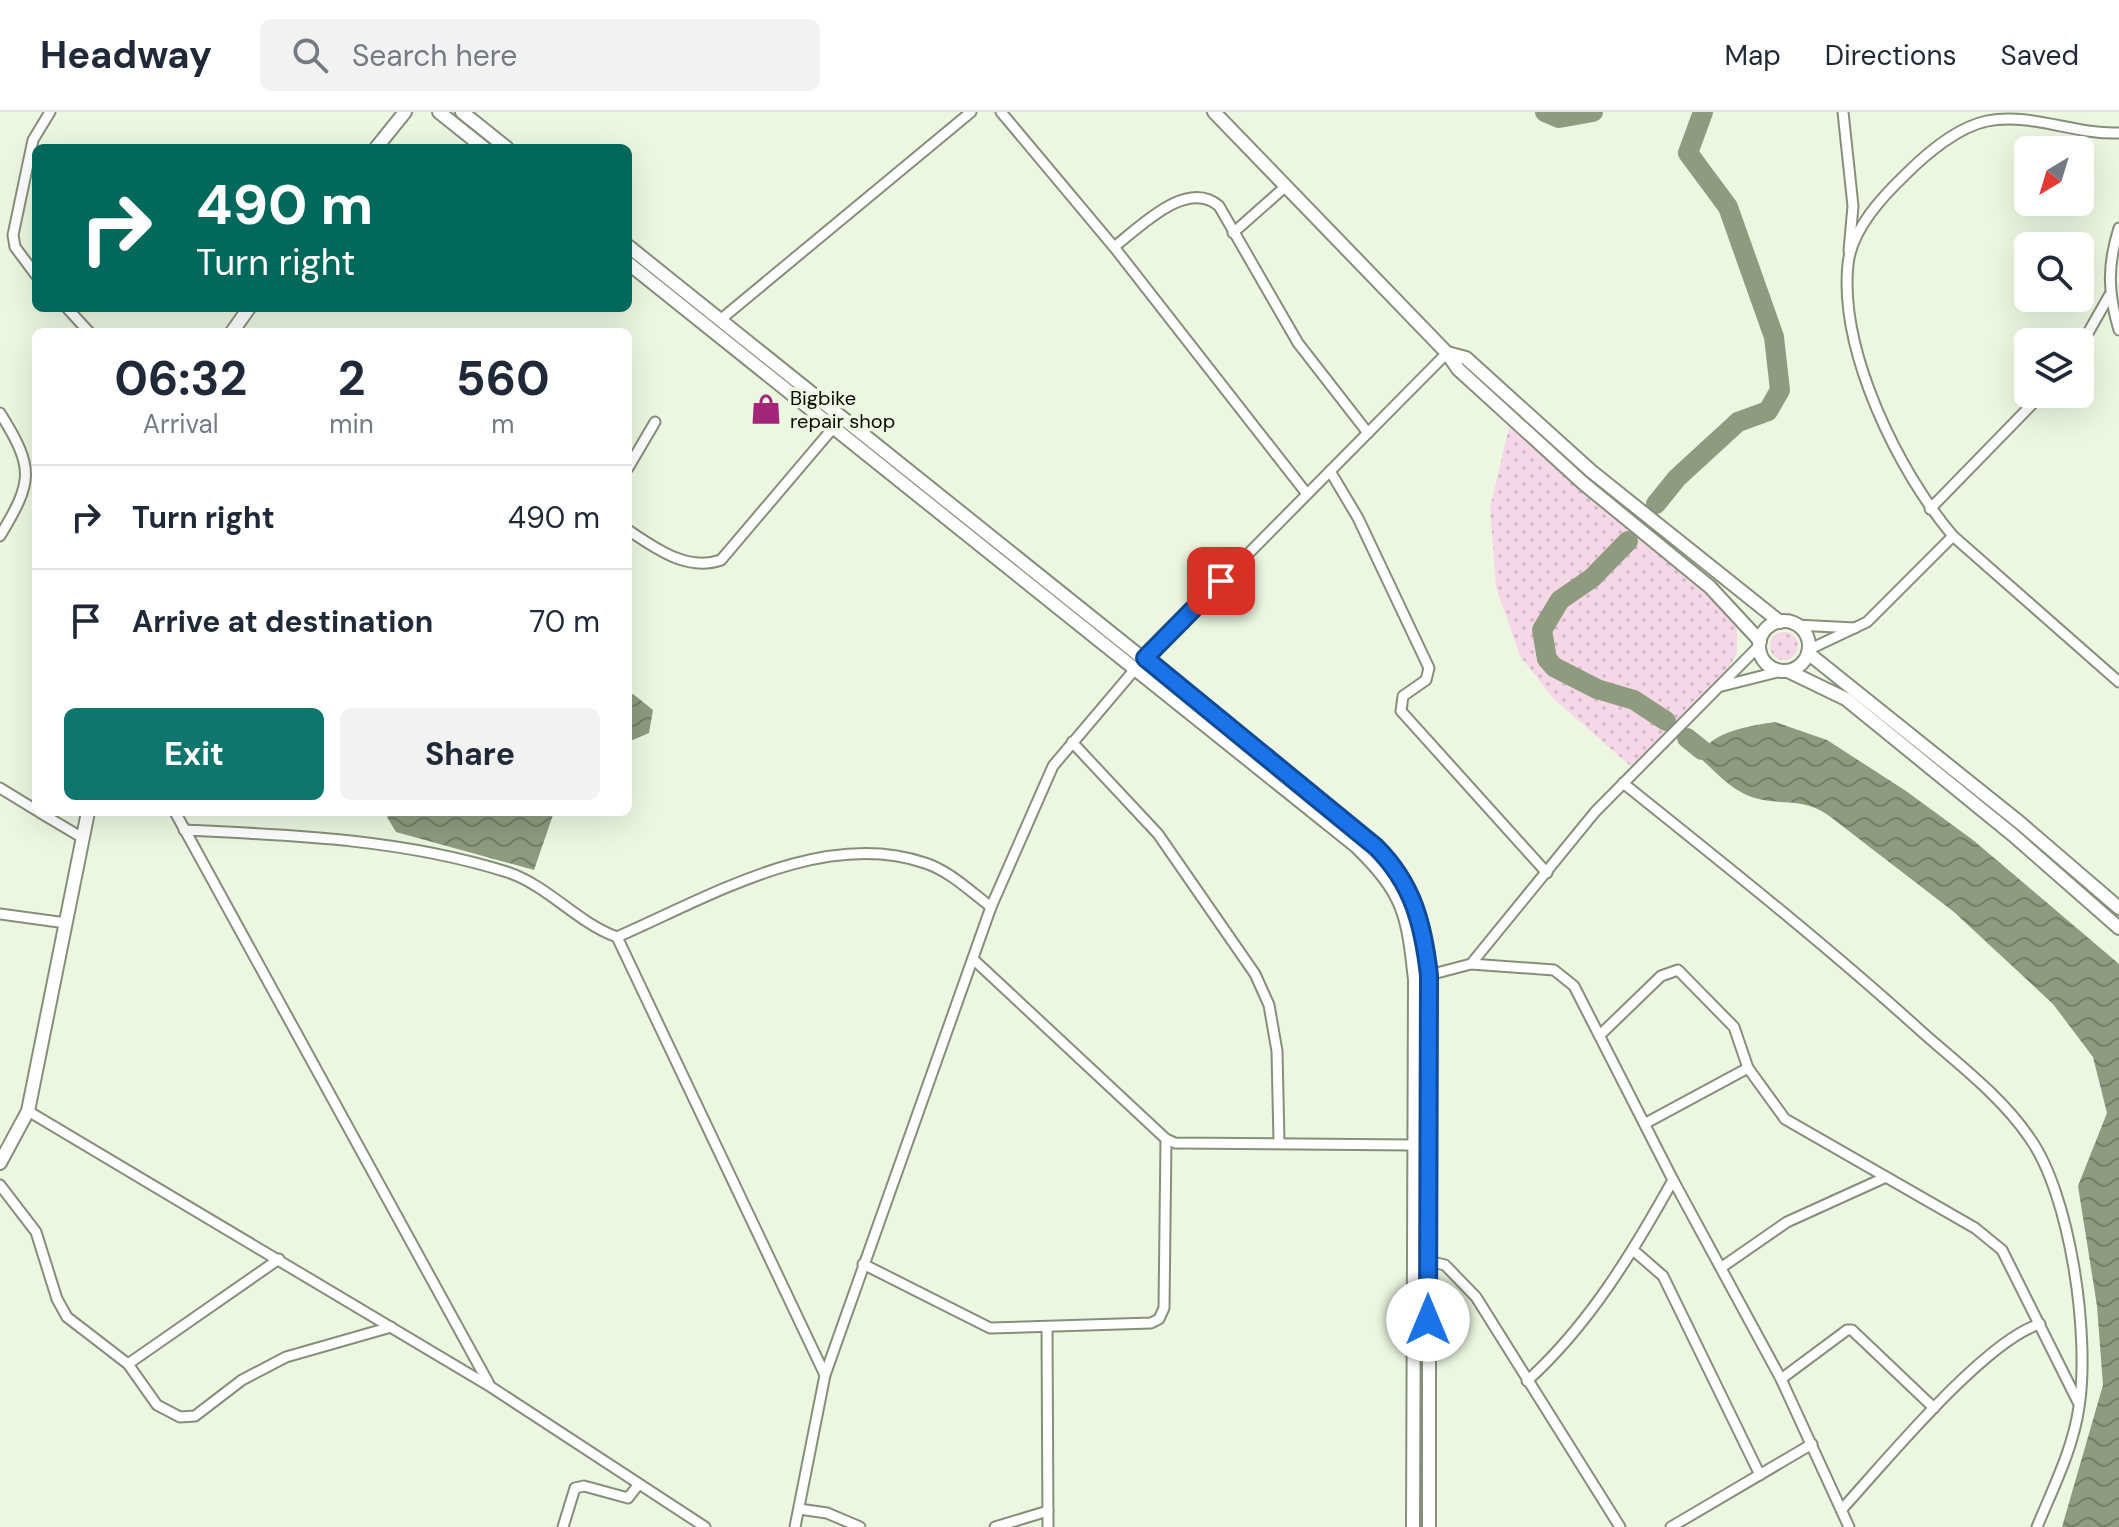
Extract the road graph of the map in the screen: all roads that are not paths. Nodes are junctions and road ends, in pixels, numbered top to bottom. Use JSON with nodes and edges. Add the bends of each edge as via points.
{"nodes":[{"id":1,"x":405,"y":112,"type":"edge"},
{"id":2,"x":439,"y":112,"type":"edge"},
{"id":3,"x":462,"y":112,"type":"edge"},
{"id":4,"x":971,"y":112,"type":"edge"},
{"id":5,"x":1001,"y":112,"type":"edge"},
{"id":6,"x":1214,"y":112,"type":"edge"},
{"id":7,"x":1843,"y":112,"type":"edge"},
{"id":8,"x":48,"y":113,"type":"edge"},
{"id":9,"x":2119,"y":133,"type":"edge"},
{"id":10,"x":32,"y":144,"type":"edge"},
{"id":11,"x":379,"y":144,"type":"edge"},
{"id":12,"x":479,"y":144,"type":"edge"},
{"id":13,"x":502,"y":144,"type":"edge"},
{"id":14,"x":32,"y":145,"type":"edge"},
{"id":15,"x":1286,"y":186,"type":"junction"},
{"id":16,"x":2119,"y":228,"type":"edge"},
{"id":17,"x":1233,"y":233,"type":"junction"},
{"id":18,"x":1114,"y":247,"type":"junction"},
{"id":19,"x":632,"y":250,"type":"edge"},
{"id":20,"x":1848,"y":263,"type":"junction"},
{"id":21,"x":632,"y":266,"type":"edge"},
{"id":22,"x":32,"y":270,"type":"edge"},
{"id":23,"x":2109,"y":296,"type":"junction"},
{"id":24,"x":71,"y":312,"type":"edge"},
{"id":25,"x":716,"y":325,"type":"junction"},
{"id":26,"x":85,"y":328,"type":"edge"},
{"id":27,"x":2091,"y":328,"type":"edge"},
{"id":28,"x":2119,"y":330,"type":"edge"},
{"id":29,"x":1447,"y":353,"type":"junction"},
{"id":30,"x":2028,"y":408,"type":"edge"},
{"id":31,"x":0,"y":413,"type":"edge"},
{"id":32,"x":655,"y":422,"type":"dead end"},
{"id":33,"x":833,"y":428,"type":"junction"},
{"id":34,"x":1368,"y":433,"type":"junction"},
{"id":35,"x":632,"y":461,"type":"edge"},
{"id":36,"x":1330,"y":471,"type":"junction"},
{"id":37,"x":25,"y":489,"type":"junction"},
{"id":38,"x":32,"y":492,"type":"edge"},
{"id":39,"x":1307,"y":494,"type":"junction"},
{"id":40,"x":1930,"y":509,"type":"junction"},
{"id":41,"x":632,"y":533,"type":"edge"},
{"id":42,"x":0,"y":536,"type":"edge"},
{"id":43,"x":1953,"y":536,"type":"junction"},
{"id":44,"x":1780,"y":622,"type":"junction"},
{"id":45,"x":1796,"y":625,"type":"junction"},
{"id":46,"x":1858,"y":628,"type":"junction"},
{"id":47,"x":1759,"y":643,"type":"junction"},
{"id":48,"x":1808,"y":651,"type":"junction"},
{"id":49,"x":1140,"y":663,"type":"junction"},
{"id":50,"x":1785,"y":671,"type":"junction"},
{"id":51,"x":2119,"y":682,"type":"edge"},
{"id":52,"x":1718,"y":687,"type":"junction"},
{"id":53,"x":1072,"y":742,"type":"junction"},
{"id":54,"x":1623,"y":783,"type":"junction"},
{"id":55,"x":0,"y":788,"type":"edge"},
{"id":56,"x":32,"y":807,"type":"edge"},
{"id":57,"x":46,"y":816,"type":"edge"},
{"id":58,"x":87,"y":816,"type":"edge"},
{"id":59,"x":177,"y":816,"type":"edge"},
{"id":60,"x":184,"y":830,"type":"junction"},
{"id":61,"x":81,"y":837,"type":"junction"},
{"id":62,"x":1547,"y":873,"type":"junction"},
{"id":63,"x":991,"y":907,"type":"junction"},
{"id":64,"x":2119,"y":908,"type":"edge"},
{"id":65,"x":0,"y":914,"type":"edge"},
{"id":66,"x":66,"y":923,"type":"junction"},
{"id":67,"x":2119,"y":928,"type":"edge"},
{"id":68,"x":617,"y":937,"type":"junction"},
{"id":69,"x":973,"y":959,"type":"junction"},
{"id":70,"x":1471,"y":964,"type":"junction"},
{"id":71,"x":1429,"y":975,"type":"junction"},
{"id":72,"x":1601,"y":1034,"type":"junction"},
{"id":73,"x":1748,"y":1068,"type":"junction"},
{"id":74,"x":28,"y":1111,"type":"junction"},
{"id":75,"x":1646,"y":1123,"type":"junction"},
{"id":76,"x":1166,"y":1139,"type":"junction"},
{"id":77,"x":1279,"y":1142,"type":"junction"},
{"id":78,"x":1413,"y":1145,"type":"junction"},
{"id":79,"x":1428,"y":1145,"type":"junction"},
{"id":80,"x":0,"y":1163,"type":"edge"},
{"id":81,"x":1884,"y":1178,"type":"junction"},
{"id":82,"x":1673,"y":1180,"type":"junction"},
{"id":83,"x":0,"y":1185,"type":"edge"},
{"id":84,"x":1633,"y":1250,"type":"junction"},
{"id":85,"x":279,"y":1259,"type":"junction"},
{"id":86,"x":1428,"y":1261,"type":"junction"},
{"id":87,"x":863,"y":1264,"type":"junction"},
{"id":88,"x":1722,"y":1267,"type":"junction"},
{"id":89,"x":2040,"y":1324,"type":"junction"},
{"id":90,"x":391,"y":1327,"type":"junction"},
{"id":91,"x":1047,"y":1327,"type":"junction"},
{"id":92,"x":128,"y":1364,"type":"junction"},
{"id":93,"x":825,"y":1375,"type":"junction"},
{"id":94,"x":1781,"y":1379,"type":"junction"},
{"id":95,"x":1527,"y":1381,"type":"junction"},
{"id":96,"x":491,"y":1387,"type":"junction"},
{"id":97,"x":2079,"y":1404,"type":"junction"},
{"id":98,"x":1934,"y":1408,"type":"junction"},
{"id":99,"x":1812,"y":1444,"type":"junction"},
{"id":100,"x":1760,"y":1475,"type":"junction"},
{"id":101,"x":639,"y":1484,"type":"junction"},
{"id":102,"x":1843,"y":1508,"type":"junction"},
{"id":103,"x":799,"y":1509,"type":"junction"},
{"id":104,"x":1048,"y":1511,"type":"junction"},
{"id":105,"x":563,"y":1527,"type":"edge"},
{"id":106,"x":705,"y":1527,"type":"edge"},
{"id":107,"x":795,"y":1527,"type":"edge"},
{"id":108,"x":860,"y":1527,"type":"edge"},
{"id":109,"x":995,"y":1527,"type":"edge"},
{"id":110,"x":1048,"y":1527,"type":"edge"},
{"id":111,"x":1413,"y":1527,"type":"edge"},
{"id":112,"x":1429,"y":1527,"type":"edge"},
{"id":113,"x":1620,"y":1527,"type":"edge"},
{"id":114,"x":1671,"y":1527,"type":"edge"},
{"id":115,"x":1849,"y":1527,"type":"edge"},
{"id":116,"x":2037,"y":1527,"type":"edge"}],
"edges":[{"from":1,"to":11,"type":"street"},
{"from":2,"to":12,"type":"street"},
{"from":3,"to":13,"type":"street"},
{"from":4,"to":25,"type":"street"},
{"from":5,"to":18,"type":"street"},
{"from":6,"to":15,"type":"street"},
{"from":7,"to":20,"type":"street","via":[[1853,206]]},
{"from":8,"to":10,"type":"street"},
{"from":9,"to":20,"type":"street","via":[[2011,119],[1966,128],[1912,168],[1878,203]]},
{"from":14,"to":22,"type":"street","via":[[13,235],[15,247]]},
{"from":15,"to":17,"type":"street"},
{"from":15,"to":29,"type":"street"},
{"from":16,"to":23,"type":"street"},
{"from":17,"to":18,"type":"street","via":[[1219,206],[1201,195],[1175,203]]},
{"from":17,"to":34,"type":"street","via":[[1298,343]]},
{"from":18,"to":39,"type":"street"},
{"from":19,"to":25,"type":"street"},
{"from":20,"to":40,"type":"street","via":[[1853,341],[1865,379]]},
{"from":21,"to":25,"type":"street"},
{"from":23,"to":27,"type":"street"},
{"from":23,"to":28,"type":"street"},
{"from":24,"to":26,"type":"street"},
{"from":25,"to":33,"type":"street"},
{"from":25,"to":49,"type":"street"},
{"from":29,"to":34,"type":"street"},
{"from":29,"to":44,"type":"street","via":[[1466,358],[1591,471]]},
{"from":29,"to":47,"type":"street","via":[[1573,474],[1710,587]]},
{"from":30,"to":40,"type":"street"},
{"from":31,"to":37,"type":"street","via":[[24,459]]},
{"from":32,"to":35,"type":"street"},
{"from":33,"to":41,"type":"street","via":[[721,560],[688,562]]},
{"from":33,"to":49,"type":"street"},
{"from":34,"to":36,"type":"street"},
{"from":36,"to":39,"type":"street"},
{"from":36,"to":62,"type":"street","via":[[1429,668],[1426,680],[1403,696],[1401,711]]},
{"from":37,"to":38,"type":"street"},
{"from":37,"to":42,"type":"street"},
{"from":39,"to":49,"type":"street"},
{"from":40,"to":43,"type":"street"},
{"from":43,"to":46,"type":"street"},
{"from":43,"to":51,"type":"street"},
{"from":44,"to":45,"type":"street"},
{"from":44,"to":47,"type":"street","via":[[1769,627]]},
{"from":45,"to":46,"type":"street"},
{"from":45,"to":48,"type":"street","via":[[1806,636]]},
{"from":46,"to":48,"type":"street"},
{"from":47,"to":50,"type":"street","via":[[1768,665]]},
{"from":47,"to":52,"type":"street"},
{"from":48,"to":50,"type":"street","via":[[1801,665]]},
{"from":48,"to":64,"type":"street"},
{"from":49,"to":53,"type":"street"},
{"from":49,"to":71,"type":"street","via":[[1390,861],[1412,894],[1424,927]]},
{"from":49,"to":78,"type":"street","via":[[1356,846],[1403,902],[1415,980]]},
{"from":50,"to":52,"type":"street"},
{"from":50,"to":67,"type":"street","via":[[1846,699]]},
{"from":52,"to":54,"type":"street"},
{"from":53,"to":63,"type":"street","via":[[1053,766]]},
{"from":53,"to":77,"type":"street","via":[[1158,834],[1255,974],[1269,1005],[1277,1051]]},
{"from":54,"to":62,"type":"street"},
{"from":54,"to":97,"type":"street","via":[[1844,961],[1978,1082],[2030,1137],[2049,1172],[2075,1281]]},
{"from":55,"to":56,"type":"street"},
{"from":57,"to":61,"type":"street"},
{"from":58,"to":61,"type":"street"},
{"from":59,"to":60,"type":"street"},
{"from":60,"to":68,"type":"street","via":[[380,844],[505,872],[540,888],[592,928]]},
{"from":60,"to":96,"type":"street"},
{"from":61,"to":66,"type":"street"},
{"from":62,"to":70,"type":"street"},
{"from":63,"to":68,"type":"street","via":[[925,863],[874,853],[812,859]]},
{"from":63,"to":69,"type":"street"},
{"from":65,"to":66,"type":"street"},
{"from":66,"to":74,"type":"street"},
{"from":68,"to":93,"type":"street"},
{"from":69,"to":76,"type":"street"},
{"from":69,"to":87,"type":"street"},
{"from":70,"to":71,"type":"street"},
{"from":70,"to":72,"type":"street","via":[[1554,970],[1574,986]]},
{"from":71,"to":79,"type":"street"},
{"from":72,"to":73,"type":"street","via":[[1661,976],[1678,970],[1734,1027]]},
{"from":72,"to":75,"type":"street"},
{"from":73,"to":75,"type":"street"},
{"from":73,"to":81,"type":"street","via":[[1785,1119]]},
{"from":74,"to":80,"type":"street"},
{"from":74,"to":85,"type":"street"},
{"from":75,"to":82,"type":"street"},
{"from":76,"to":77,"type":"street"},
{"from":76,"to":91,"type":"street","via":[[1164,1308],[1159,1319]]},
{"from":77,"to":78,"type":"street"},
{"from":78,"to":79,"type":"street"},
{"from":78,"to":111,"type":"street"},
{"from":79,"to":86,"type":"street"},
{"from":81,"to":88,"type":"street","via":[[1787,1222]]},
{"from":81,"to":89,"type":"street","via":[[2002,1250]]},
{"from":82,"to":84,"type":"street"},
{"from":82,"to":88,"type":"street"},
{"from":83,"to":92,"type":"street","via":[[36,1232],[67,1317]]},
{"from":84,"to":95,"type":"street","via":[[1561,1350]]},
{"from":84,"to":100,"type":"street","via":[[1663,1276]]},
{"from":85,"to":90,"type":"street"},
{"from":85,"to":92,"type":"street"},
{"from":86,"to":95,"type":"street","via":[[1445,1265],[1476,1297]]},
{"from":86,"to":112,"type":"street"},
{"from":87,"to":91,"type":"street","via":[[990,1328]]},
{"from":87,"to":93,"type":"street"},
{"from":88,"to":94,"type":"street"},
{"from":89,"to":97,"type":"street"},
{"from":89,"to":98,"type":"street","via":[[2019,1330]]},
{"from":90,"to":92,"type":"street","via":[[265,1366],[188,1418],[157,1405]]},
{"from":90,"to":96,"type":"street"},
{"from":91,"to":104,"type":"street"},
{"from":93,"to":103,"type":"street"},
{"from":94,"to":98,"type":"street","via":[[1852,1330]]},
{"from":94,"to":99,"type":"street"},
{"from":95,"to":113,"type":"street"},
{"from":96,"to":101,"type":"street"},
{"from":97,"to":116,"type":"street","via":[[2062,1468]]},
{"from":98,"to":102,"type":"street"},
{"from":99,"to":100,"type":"street"},
{"from":99,"to":102,"type":"street"},
{"from":100,"to":114,"type":"street"},
{"from":101,"to":105,"type":"street","via":[[628,1498],[575,1488]]},
{"from":101,"to":106,"type":"street"},
{"from":102,"to":115,"type":"street"},
{"from":103,"to":107,"type":"street"},
{"from":103,"to":108,"type":"street","via":[[827,1513]]},
{"from":104,"to":109,"type":"street"},
{"from":104,"to":110,"type":"street"}]}
